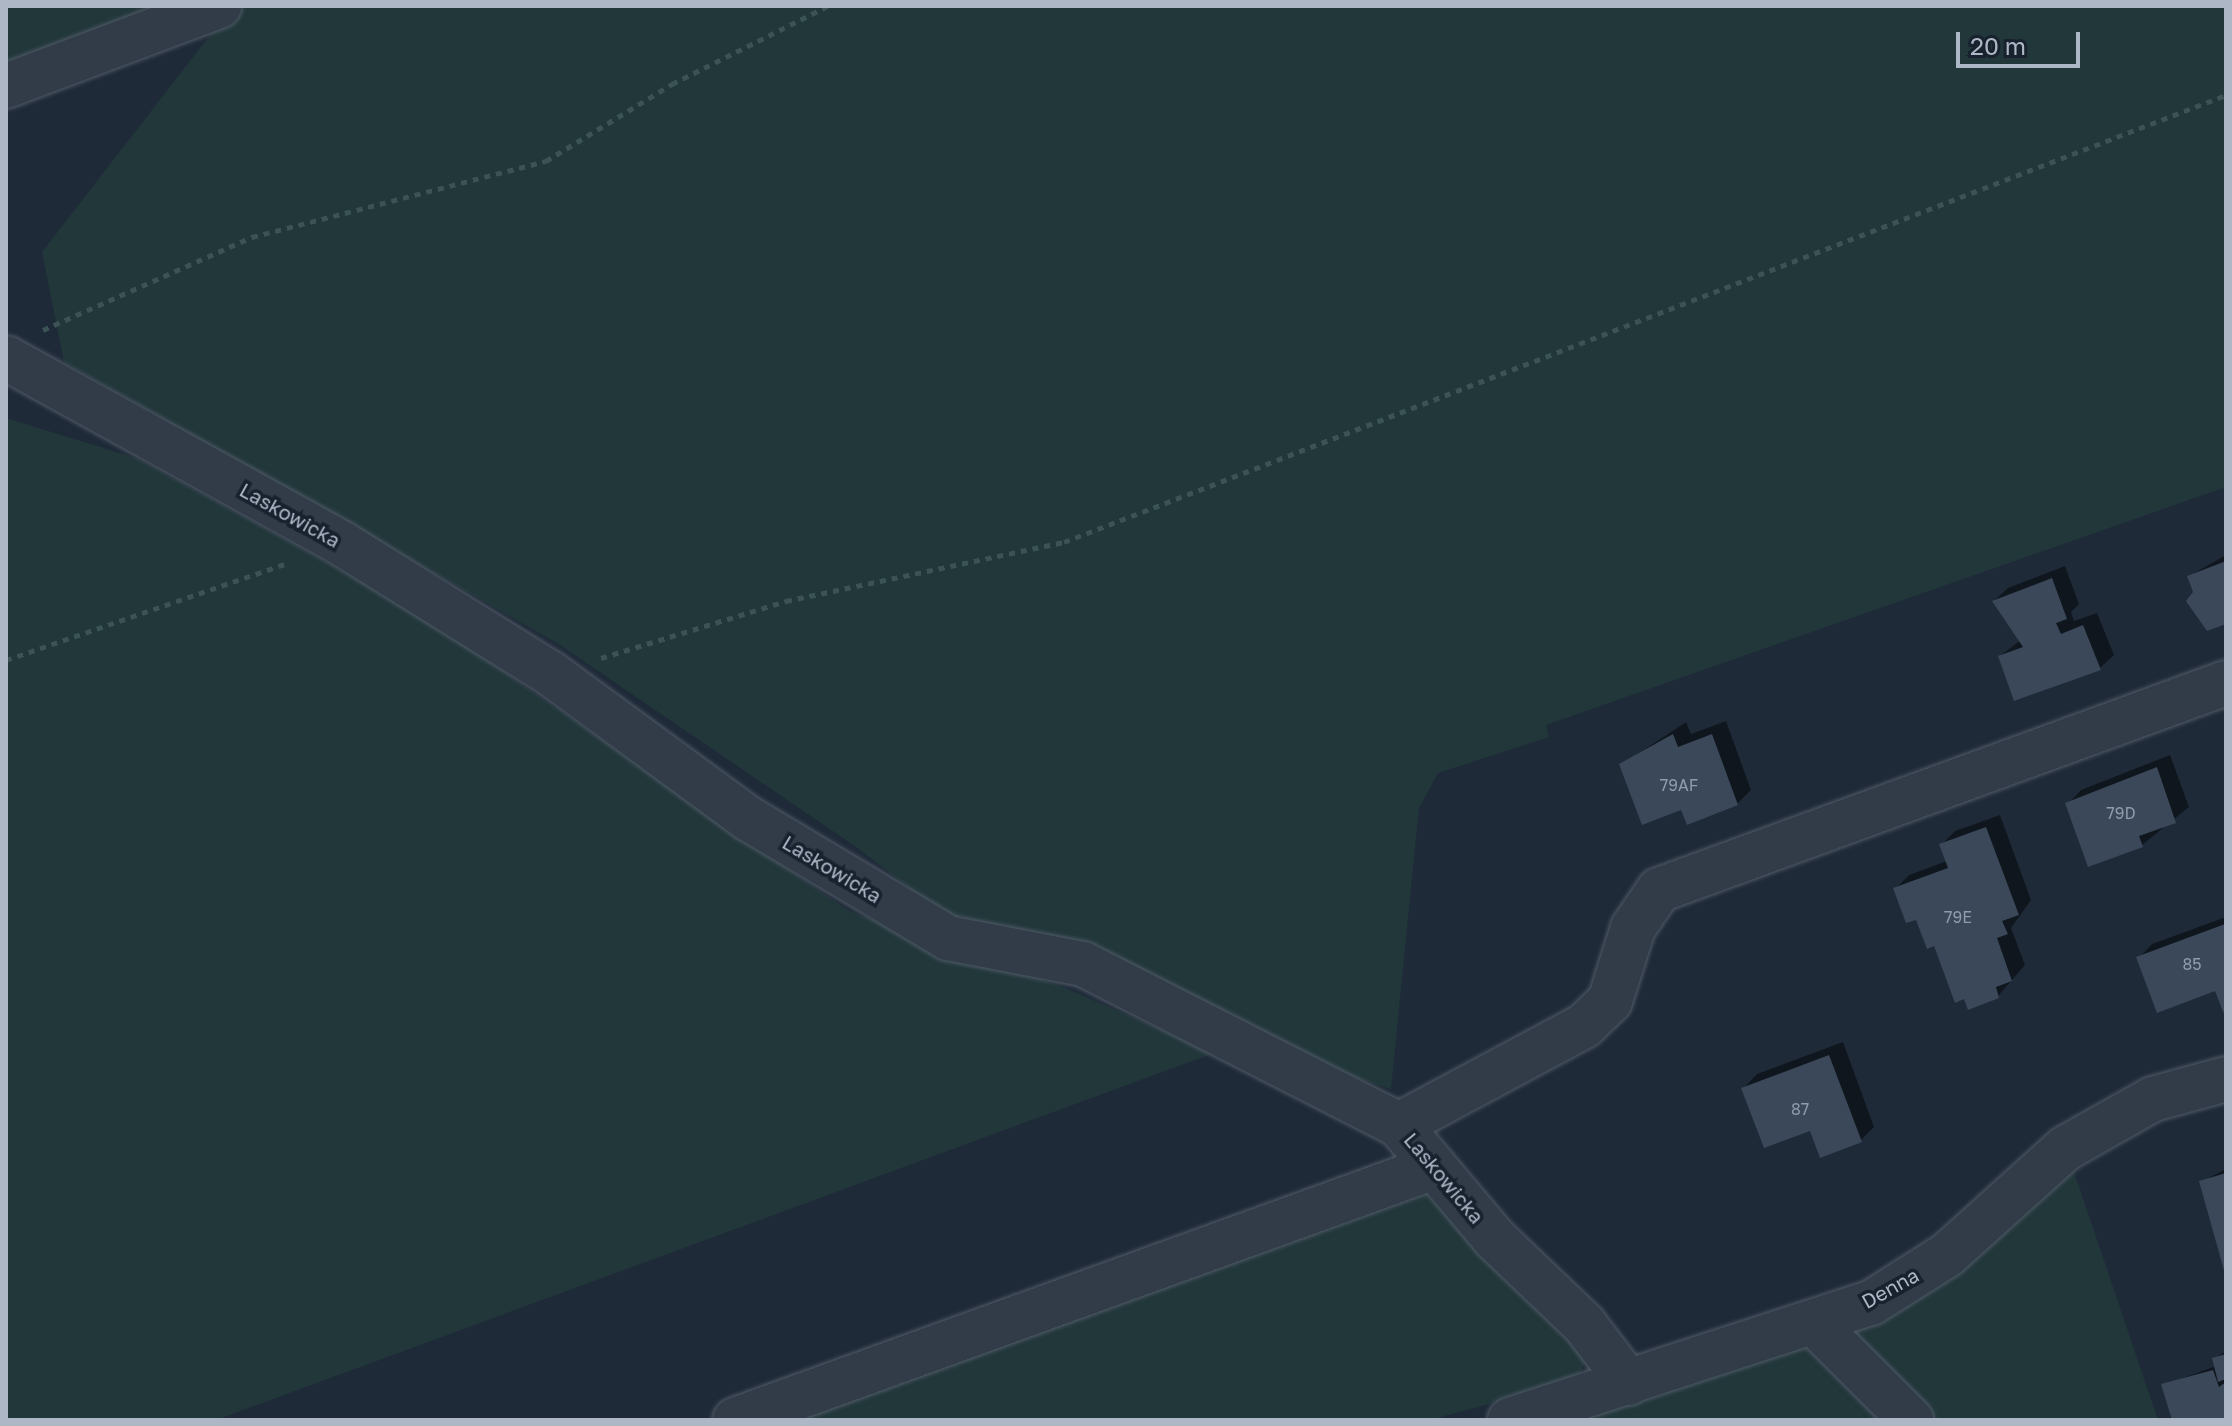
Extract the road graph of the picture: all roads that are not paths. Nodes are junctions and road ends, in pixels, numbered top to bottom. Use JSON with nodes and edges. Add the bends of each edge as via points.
{"nodes":[{"id":1,"x":219,"y":6,"type":"edge"},
{"id":2,"x":6,"y":86,"type":"edge"},
{"id":3,"x":20,"y":346,"type":"edge"},
{"id":4,"x":2226,"y":683,"type":"edge"},
{"id":5,"x":2226,"y":1079,"type":"edge"},
{"id":6,"x":1399,"y":1125,"type":"junction"},
{"id":7,"x":1434,"y":1167,"type":"junction"},
{"id":8,"x":1813,"y":1322,"type":"junction"},
{"id":9,"x":1629,"y":1383,"type":"junction"},
{"id":10,"x":735,"y":1420,"type":"edge"},
{"id":11,"x":1510,"y":1420,"type":"edge"},
{"id":12,"x":1911,"y":1420,"type":"edge"}],
"edges":[{"from":1,"to":2,"type":"street"},
{"from":3,"to":6,"type":"street","name":"Laskowicka","via":[[550,673],[749,819],[948,938],[1083,964]]},
{"from":4,"to":6,"type":"street","via":[[1659,890],[1633,928],[1610,1001],[1584,1026]]},
{"from":5,"to":8,"type":"street","name":"Denna","via":[[2118,1116],[2066,1148],[1947,1255],[1871,1303]]},
{"from":6,"to":7,"type":"street","name":"Laskowicka"},
{"from":7,"to":9,"type":"street","name":"Laskowicka","via":[[1495,1239],[1584,1324]]},
{"from":7,"to":10,"type":"street"},
{"from":8,"to":9,"type":"street","name":"Denna"},
{"from":8,"to":12,"type":"street"},
{"from":9,"to":11,"type":"street","name":"Denna"}]}
